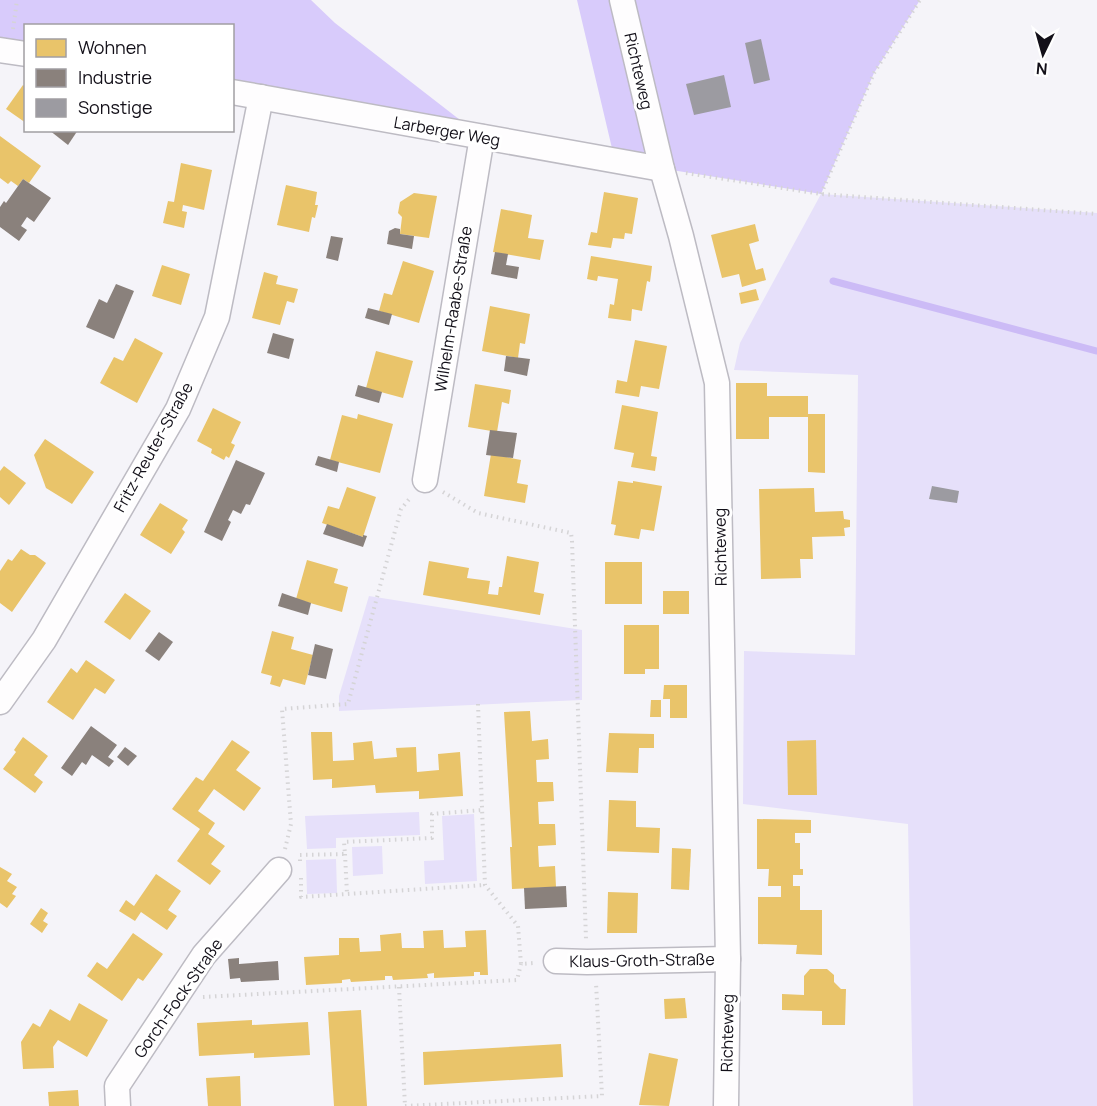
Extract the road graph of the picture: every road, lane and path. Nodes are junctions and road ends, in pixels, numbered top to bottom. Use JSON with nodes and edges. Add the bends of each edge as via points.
{"nodes":[{"id":1,"x":16,"y":0,"type":"edge"},
{"id":2,"x":622,"y":0,"type":"edge"},
{"id":3,"x":920,"y":0,"type":"edge"},
{"id":4,"x":9,"y":55,"type":"edge"},
{"id":5,"x":234,"y":92,"type":"edge"},
{"id":6,"x":261,"y":97,"type":"junction"},
{"id":7,"x":482,"y":137,"type":"junction"},
{"id":8,"x":662,"y":169,"type":"junction"},
{"id":9,"x":821,"y":194,"type":"junction"},
{"id":10,"x":1097,"y":214,"type":"edge"},
{"id":11,"x":425,"y":480,"type":"junction"},
{"id":12,"x":0,"y":702,"type":"edge"},
{"id":13,"x":478,"y":704,"type":"dead end"},
{"id":14,"x":482,"y":810,"type":"junction"},
{"id":15,"x":345,"y":854,"type":"junction"},
{"id":16,"x":293,"y":871,"type":"junction"},
{"id":17,"x":485,"y":885,"type":"junction"},
{"id":18,"x":347,"y":894,"type":"junction"},
{"id":19,"x":728,"y":959,"type":"junction"},
{"id":20,"x":556,"y":961,"type":"joint"},
{"id":21,"x":587,"y":962,"type":"junction"},
{"id":22,"x":521,"y":964,"type":"junction"},
{"id":23,"x":399,"y":987,"type":"junction"},
{"id":24,"x":176,"y":998,"type":"junction"},
{"id":25,"x":118,"y":1106,"type":"edge"},
{"id":26,"x":405,"y":1106,"type":"edge"},
{"id":27,"x":726,"y":1106,"type":"edge"}],
"edges":[{"from":1,"to":4,"type":"path"},
{"from":2,"to":8,"type":"street","name":"Richteweg"},
{"from":3,"to":9,"type":"path","via":[[874,72]]},
{"from":5,"to":6,"type":"street","name":"Larberger Weg"},
{"from":6,"to":7,"type":"street","name":"Larberger Weg"},
{"from":6,"to":12,"type":"street","name":"Fritz-Reuter-Straße","via":[[217,316],[178,409],[44,640]]},
{"from":7,"to":8,"type":"street","name":"Larberger Weg"},
{"from":7,"to":11,"type":"street","name":"Wilhelm-Raabe-Straße"},
{"from":8,"to":9,"type":"path"},
{"from":8,"to":19,"type":"street","name":"Richteweg","via":[[717,383]]},
{"from":9,"to":10,"type":"path"},
{"from":11,"to":16,"type":"path","via":[[401,509],[348,704],[282,709]]},
{"from":11,"to":21,"type":"path","via":[[477,513],[571,533]]},
{"from":13,"to":14,"type":"path"},
{"from":14,"to":15,"type":"path","via":[[432,813],[432,838],[344,842]]},
{"from":14,"to":17,"type":"path"},
{"from":15,"to":16,"type":"path","via":[[300,855]]},
{"from":15,"to":18,"type":"path"},
{"from":16,"to":18,"type":"path","via":[[301,897]]},
{"from":16,"to":24,"type":"street","name":"Gorch-Fock-Straße","via":[[204,955]]},
{"from":17,"to":18,"type":"path"},
{"from":17,"to":22,"type":"path","via":[[518,926]]},
{"from":19,"to":21,"type":"street","name":"Klaus-Groth-Straße"},
{"from":19,"to":27,"type":"street","name":"Richteweg"},
{"from":20,"to":21,"type":"street","name":"Klaus-Groth-Straße"},
{"from":20,"to":22,"type":"path"},
{"from":21,"to":26,"type":"path","via":[[596,981],[602,1096]]},
{"from":22,"to":23,"type":"path","via":[[518,980]]},
{"from":23,"to":24,"type":"path"},
{"from":23,"to":26,"type":"path"},
{"from":24,"to":25,"type":"street","name":"Gorch-Fock-Straße","via":[[117,1086]]}]}
